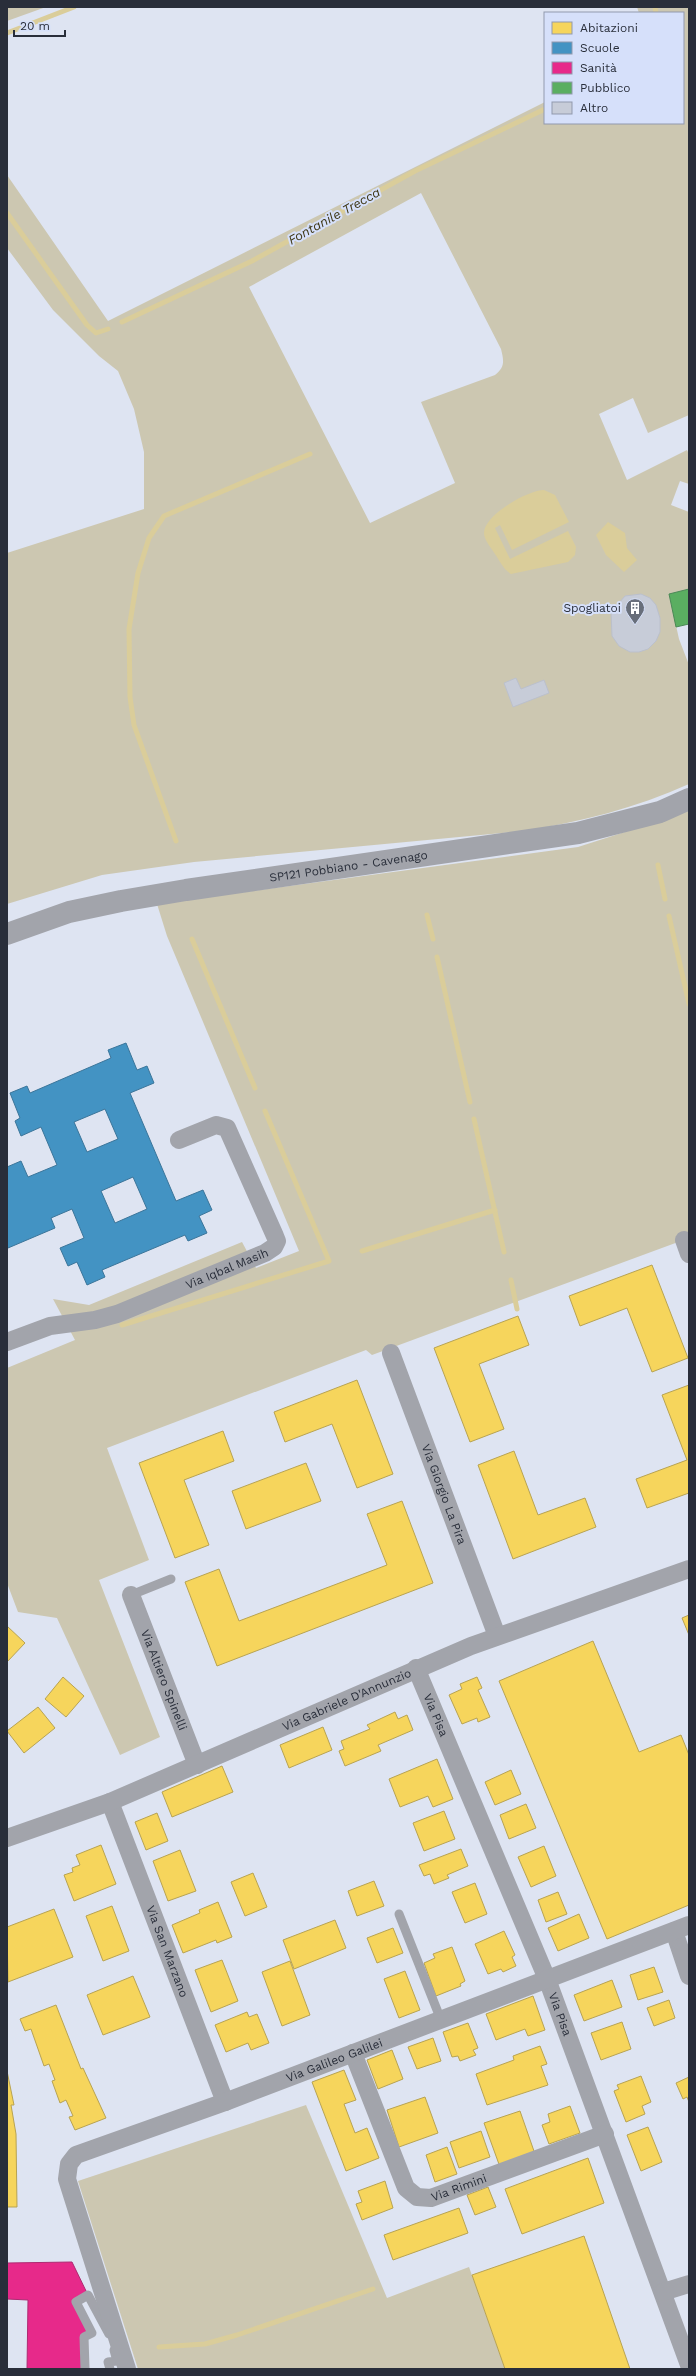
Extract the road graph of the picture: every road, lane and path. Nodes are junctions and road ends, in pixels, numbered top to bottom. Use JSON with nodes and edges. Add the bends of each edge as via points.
{"nodes":[{"id":1,"x":689,"y":799,"type":"edge"},
{"id":2,"x":7,"y":934,"type":"edge"},
{"id":3,"x":179,"y":1140,"type":"dead end"},
{"id":4,"x":7,"y":1342,"type":"edge"},
{"id":5,"x":391,"y":1353,"type":"dead end"},
{"id":6,"x":689,"y":1569,"type":"edge"},
{"id":7,"x":171,"y":1579,"type":"dead end"},
{"id":8,"x":131,"y":1595,"type":"joint"},
{"id":9,"x":497,"y":1636,"type":"junction"},
{"id":10,"x":416,"y":1668,"type":"junction"},
{"id":11,"x":198,"y":1764,"type":"junction"},
{"id":12,"x":110,"y":1802,"type":"junction"},
{"id":13,"x":7,"y":1838,"type":"edge"},
{"id":14,"x":399,"y":1914,"type":"dead end"},
{"id":15,"x":681,"y":1928,"type":"edge"},
{"id":16,"x":689,"y":1976,"type":"edge"},
{"id":17,"x":547,"y":1979,"type":"junction"},
{"id":18,"x":441,"y":2020,"type":"junction"},
{"id":19,"x":353,"y":2053,"type":"junction"},
{"id":20,"x":225,"y":2102,"type":"junction"},
{"id":21,"x":605,"y":2134,"type":"junction"},
{"id":22,"x":689,"y":2284,"type":"edge"},
{"id":23,"x":663,"y":2292,"type":"junction"},
{"id":24,"x":689,"y":2365,"type":"edge"},
{"id":25,"x":116,"y":2367,"type":"edge"},
{"id":26,"x":85,"y":2369,"type":"edge"}],
"edges":[{"from":1,"to":2,"type":"street","name":"SP121 Pobbiano - Cavenago","via":[[660,812],[578,834],[135,898],[70,912]]},
{"from":3,"to":4,"type":"street","name":"Via Iqbal Masih","via":[[216,1125],[227,1128],[275,1236],[274,1248],[117,1314],[95,1320],[50,1326]]},
{"from":5,"to":9,"type":"street","name":"Via Giorgio La Pira"},
{"from":6,"to":9,"type":"street","name":"Via Gabriele D'Annunzio"},
{"from":7,"to":8,"type":"lane"},
{"from":8,"to":11,"type":"street","name":"Via Altiero Spinelli"},
{"from":9,"to":10,"type":"street","name":"Via Gabriele D'Annunzio"},
{"from":10,"to":11,"type":"street","name":"Via Gabriele D'Annunzio"},
{"from":10,"to":17,"type":"street","name":"Via Pisa"},
{"from":11,"to":12,"type":"street","name":"Via Gabriele D'Annunzio"},
{"from":12,"to":13,"type":"street","name":"Via Gabriele D'Annunzio"},
{"from":12,"to":20,"type":"street","name":"Via San Marzano"},
{"from":14,"to":18,"type":"lane"},
{"from":15,"to":16,"type":"street"},
{"from":15,"to":17,"type":"street","name":"Via Galileo Galilei"},
{"from":17,"to":18,"type":"street","name":"Via Galileo Galilei"},
{"from":17,"to":21,"type":"street","name":"Via Pisa"},
{"from":18,"to":19,"type":"street","name":"Via Galileo Galilei"},
{"from":19,"to":20,"type":"street","name":"Via Galileo Galilei"},
{"from":19,"to":21,"type":"street","name":"Via Rimini","via":[[406,2188],[417,2197],[431,2198]]},
{"from":20,"to":25,"type":"street","name":"Via Galileo Galilei","via":[[80,2153],[73,2158],[67,2169],[67,2179],[91,2253]]},
{"from":21,"to":23,"type":"street","name":"Via Pisa"},
{"from":22,"to":23,"type":"street"},
{"from":23,"to":24,"type":"street","name":"Via Pisa"},
{"from":25,"to":26,"type":"lane","via":[[108,2334],[88,2295],[76,2302],[92,2333],[84,2337]]}]}
